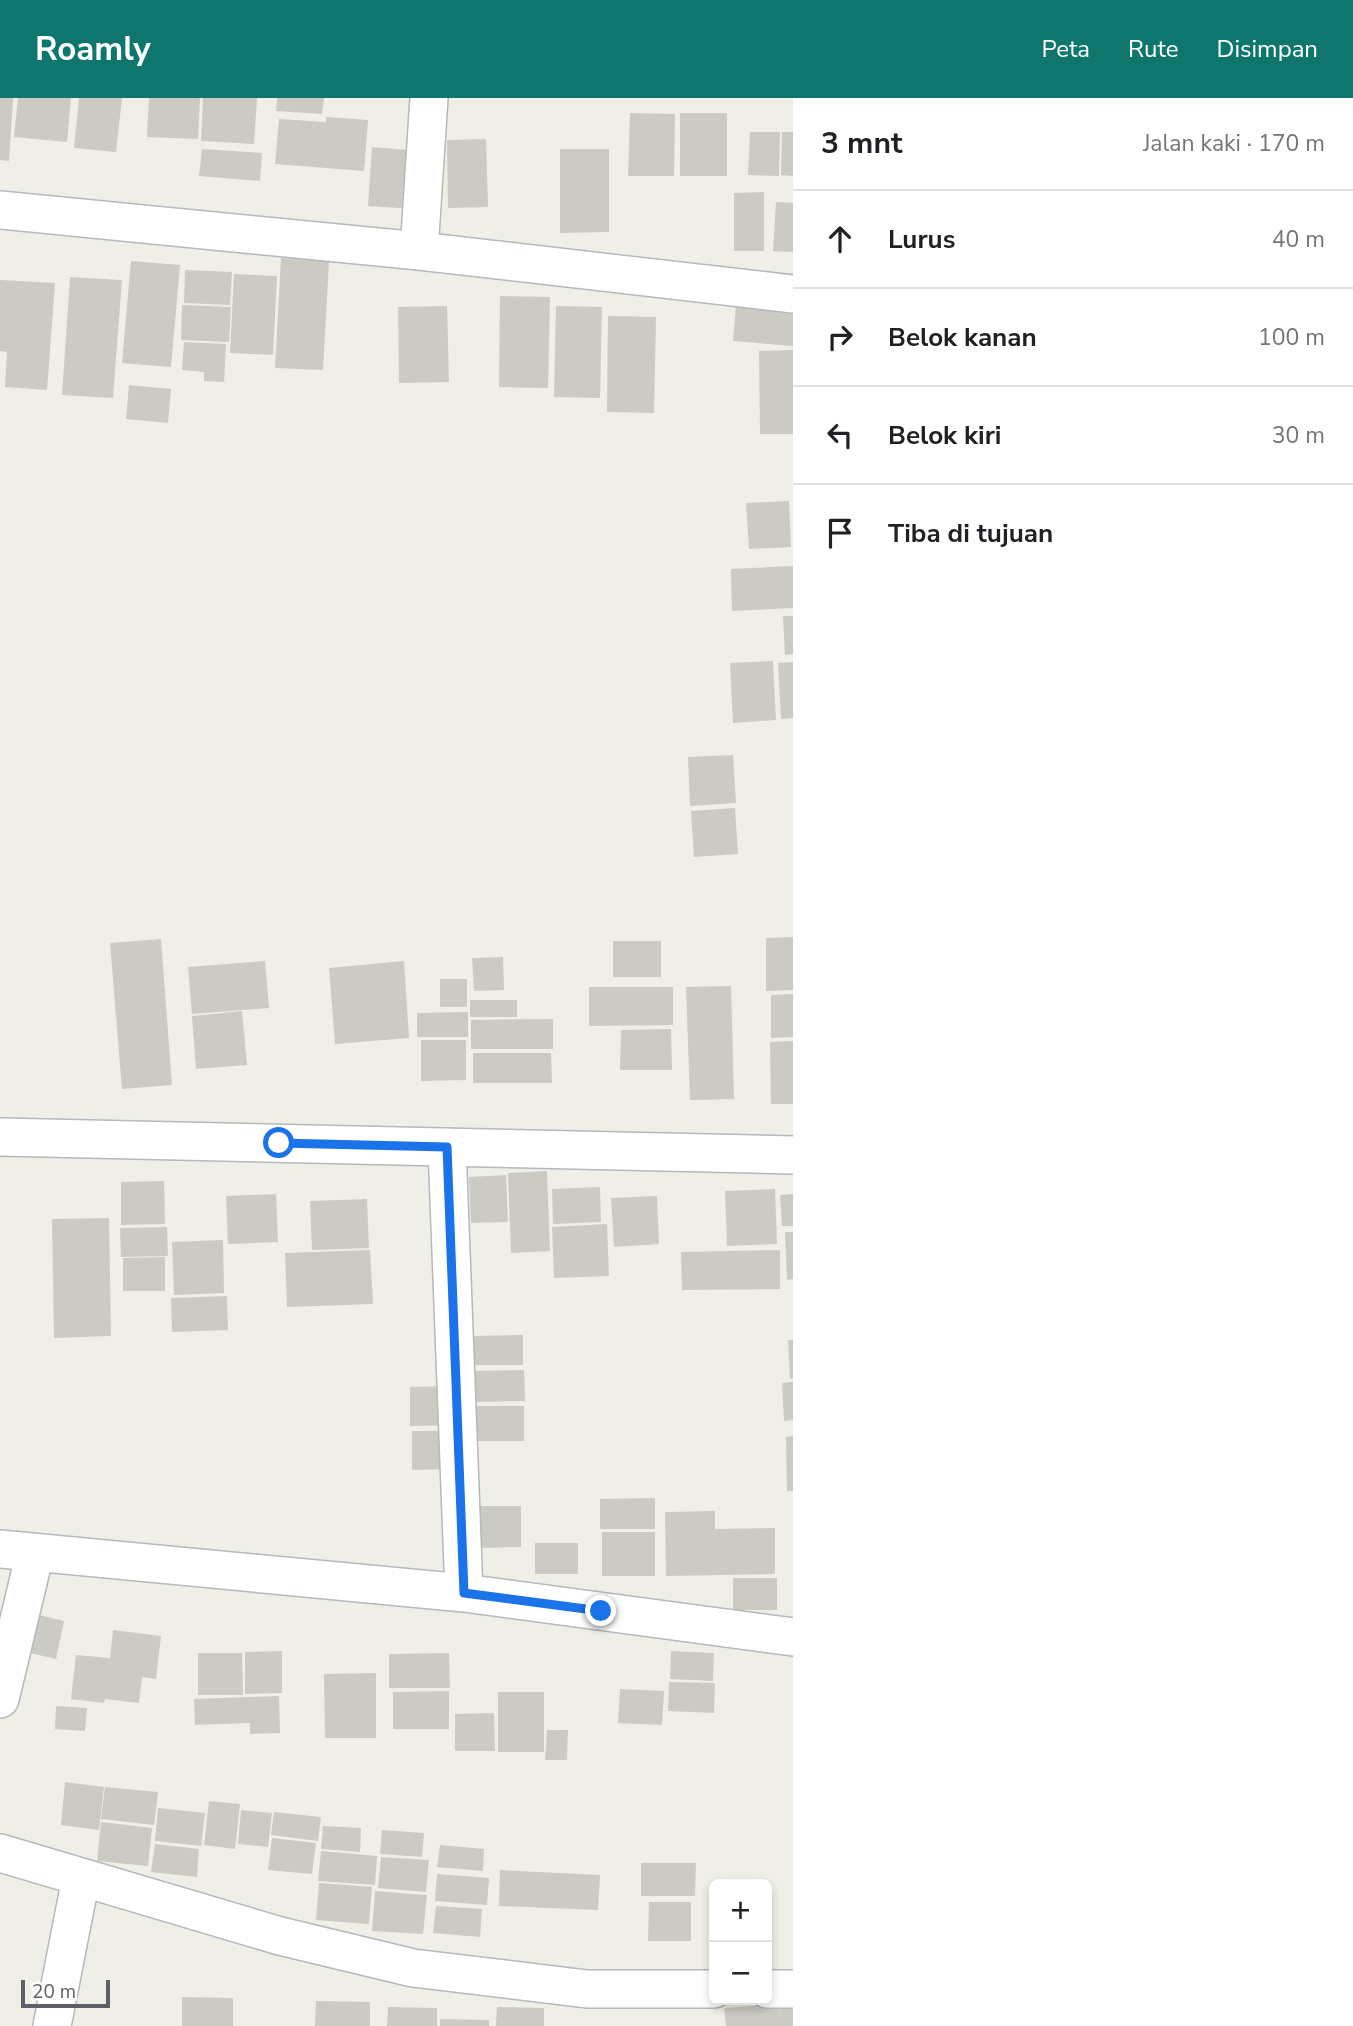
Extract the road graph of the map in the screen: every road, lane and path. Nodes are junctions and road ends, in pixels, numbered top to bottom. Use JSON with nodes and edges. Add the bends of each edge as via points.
{"nodes":[{"id":1,"x":429,"y":98,"type":"edge"},
{"id":2,"x":0,"y":210,"type":"edge"},
{"id":3,"x":419,"y":251,"type":"junction"},
{"id":4,"x":793,"y":294,"type":"edge"},
{"id":5,"x":0,"y":1137,"type":"edge"},
{"id":6,"x":447,"y":1147,"type":"junction"},
{"id":7,"x":793,"y":1155,"type":"edge"},
{"id":8,"x":17,"y":1551,"type":"edge"},
{"id":9,"x":464,"y":1593,"type":"junction"},
{"id":10,"x":793,"y":1637,"type":"edge"},
{"id":11,"x":0,"y":1699,"type":"edge"},
{"id":12,"x":0,"y":1853,"type":"edge"},
{"id":13,"x":81,"y":1878,"type":"junction"},
{"id":14,"x":709,"y":1989,"type":"edge"},
{"id":15,"x":772,"y":1989,"type":"edge"},
{"id":16,"x":793,"y":1989,"type":"edge"},
{"id":17,"x":52,"y":2026,"type":"edge"}],
"edges":[{"from":1,"to":3,"type":"street"},
{"from":2,"to":3,"type":"street"},
{"from":3,"to":4,"type":"street"},
{"from":5,"to":6,"type":"street"},
{"from":6,"to":7,"type":"street"},
{"from":6,"to":9,"type":"street"},
{"from":8,"to":9,"type":"street"},
{"from":8,"to":11,"type":"street"},
{"from":9,"to":10,"type":"street"},
{"from":12,"to":13,"type":"street"},
{"from":13,"to":14,"type":"street","via":[[280,1936],[413,1968],[587,1989]]},
{"from":13,"to":17,"type":"street"},
{"from":15,"to":16,"type":"street"}]}
